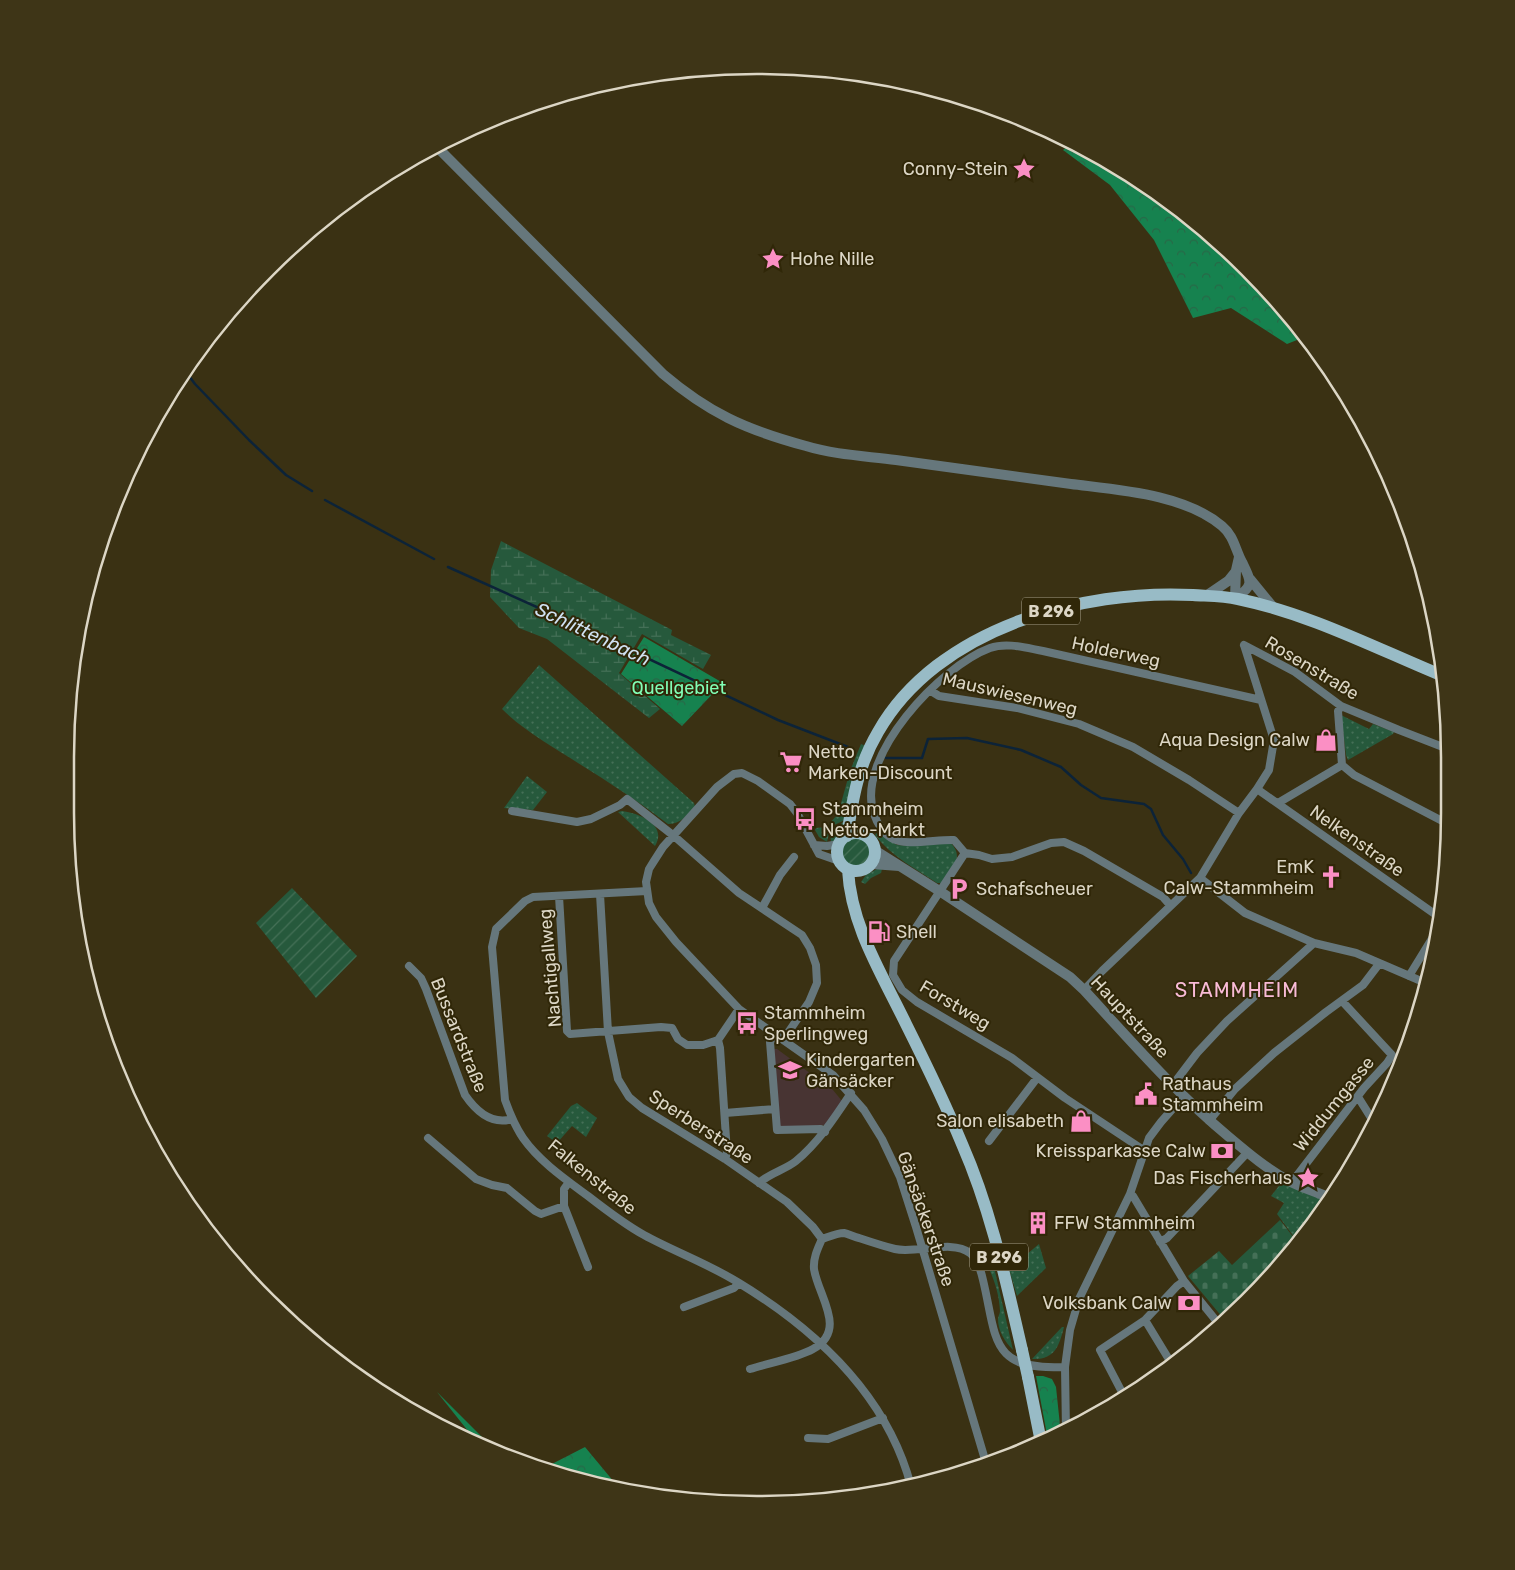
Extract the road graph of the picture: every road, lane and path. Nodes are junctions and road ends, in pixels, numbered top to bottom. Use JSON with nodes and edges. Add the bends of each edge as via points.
{"nodes":[{"id":1,"x":441,"y":151,"type":"edge"},
{"id":2,"x":1239,"y":557,"type":"junction"},
{"id":3,"x":1236,"y":570,"type":"junction"},
{"id":4,"x":1250,"y":579,"type":"junction"},
{"id":5,"x":1206,"y":596,"type":"junction"},
{"id":6,"x":1235,"y":598,"type":"junction"},
{"id":7,"x":1273,"y":607,"type":"junction"},
{"id":8,"x":1436,"y":673,"type":"edge"},
{"id":9,"x":931,"y":691,"type":"junction"},
{"id":10,"x":1261,"y":700,"type":"junction"},
{"id":11,"x":1341,"y":706,"type":"junction"},
{"id":12,"x":1441,"y":746,"type":"edge"},
{"id":13,"x":1342,"y":765,"type":"junction"},
{"id":14,"x":1257,"y":789,"type":"junction"},
{"id":15,"x":853,"y":796,"type":"junction"},
{"id":16,"x":1278,"y":803,"type":"junction"},
{"id":17,"x":512,"y":811,"type":"dead end"},
{"id":18,"x":1239,"y":813,"type":"junction"},
{"id":19,"x":1441,"y":820,"type":"edge"},
{"id":20,"x":860,"y":834,"type":"junction"},
{"id":21,"x":674,"y":836,"type":"junction"},
{"id":22,"x":843,"y":840,"type":"junction"},
{"id":23,"x":814,"y":845,"type":"junction"},
{"id":24,"x":876,"y":851,"type":"junction"},
{"id":25,"x":965,"y":853,"type":"junction"},
{"id":26,"x":794,"y":857,"type":"dead end"},
{"id":27,"x":872,"y":864,"type":"junction"},
{"id":28,"x":899,"y":866,"type":"junction"},
{"id":29,"x":848,"y":868,"type":"junction"},
{"id":30,"x":1200,"y":878,"type":"junction"},
{"id":31,"x":647,"y":891,"type":"junction"},
{"id":32,"x":941,"y":892,"type":"junction"},
{"id":33,"x":600,"y":894,"type":"junction"},
{"id":34,"x":559,"y":896,"type":"junction"},
{"id":35,"x":1170,"y":905,"type":"junction"},
{"id":36,"x":762,"y":908,"type":"junction"},
{"id":37,"x":1433,"y":913,"type":"edge"},
{"id":38,"x":1314,"y":943,"type":"junction"},
{"id":39,"x":1428,"y":945,"type":"edge"},
{"id":40,"x":1379,"y":964,"type":"junction"},
{"id":41,"x":408,"y":966,"type":"dead end"},
{"id":42,"x":1409,"y":976,"type":"junction"},
{"id":43,"x":1420,"y":981,"type":"edge"},
{"id":44,"x":1084,"y":990,"type":"junction"},
{"id":45,"x":1342,"y":1001,"type":"junction"},
{"id":46,"x":739,"y":1009,"type":"junction"},
{"id":47,"x":608,"y":1032,"type":"junction"},
{"id":48,"x":775,"y":1034,"type":"junction"},
{"id":49,"x":718,"y":1040,"type":"junction"},
{"id":50,"x":784,"y":1040,"type":"junction"},
{"id":51,"x":1037,"y":1078,"type":"junction"},
{"id":52,"x":1172,"y":1086,"type":"junction"},
{"id":53,"x":851,"y":1094,"type":"junction"},
{"id":54,"x":1183,"y":1097,"type":"junction"},
{"id":55,"x":1358,"y":1097,"type":"junction"},
{"id":56,"x":775,"y":1109,"type":"junction"},
{"id":57,"x":725,"y":1113,"type":"junction"},
{"id":58,"x":1370,"y":1116,"type":"edge"},
{"id":59,"x":512,"y":1119,"type":"junction"},
{"id":60,"x":1209,"y":1121,"type":"junction"},
{"id":61,"x":825,"y":1132,"type":"junction"},
{"id":62,"x":428,"y":1138,"type":"dead end"},
{"id":63,"x":989,"y":1141,"type":"dead end"},
{"id":64,"x":1145,"y":1151,"type":"junction"},
{"id":65,"x":1247,"y":1153,"type":"junction"},
{"id":66,"x":725,"y":1159,"type":"junction"},
{"id":67,"x":569,"y":1182,"type":"junction"},
{"id":68,"x":1292,"y":1182,"type":"junction"},
{"id":69,"x":759,"y":1183,"type":"junction"},
{"id":70,"x":1130,"y":1194,"type":"junction"},
{"id":71,"x":1324,"y":1195,"type":"edge"},
{"id":72,"x":564,"y":1206,"type":"junction"},
{"id":73,"x":822,"y":1239,"type":"junction"},
{"id":74,"x":1160,"y":1242,"type":"junction"},
{"id":75,"x":923,"y":1249,"type":"junction"},
{"id":76,"x":588,"y":1267,"type":"dead end"},
{"id":77,"x":1184,"y":1281,"type":"junction"},
{"id":78,"x":739,"y":1283,"type":"junction"},
{"id":79,"x":684,"y":1307,"type":"dead end"},
{"id":80,"x":1145,"y":1320,"type":"junction"},
{"id":81,"x":1216,"y":1320,"type":"edge"},
{"id":82,"x":821,"y":1344,"type":"junction"},
{"id":83,"x":1169,"y":1359,"type":"edge"},
{"id":84,"x":1064,"y":1367,"type":"junction"},
{"id":85,"x":750,"y":1369,"type":"dead end"},
{"id":86,"x":1121,"y":1391,"type":"edge"},
{"id":87,"x":883,"y":1418,"type":"junction"},
{"id":88,"x":1066,"y":1423,"type":"edge"},
{"id":89,"x":1040,"y":1435,"type":"edge"},
{"id":90,"x":808,"y":1438,"type":"dead end"},
{"id":91,"x":984,"y":1457,"type":"edge"},
{"id":92,"x":909,"y":1479,"type":"edge"}],
"edges":[{"from":1,"to":2,"type":"street","via":[[663,374],[690,396],[729,419],[808,447],[1090,486],[1167,500],[1199,511],[1222,526],[1229,533]]},
{"from":2,"to":3,"type":"street"},
{"from":2,"to":4,"type":"street"},
{"from":3,"to":5,"type":"street","via":[[1228,582]]},
{"from":3,"to":6,"type":"street"},
{"from":4,"to":6,"type":"street","via":[[1245,592]]},
{"from":4,"to":7,"type":"street"},
{"from":5,"to":6,"type":"main road","number":"B 296"},
{"from":5,"to":15,"type":"main road","number":"B 296","via":[[1135,595],[1088,601],[1041,613],[967,645],[939,664],[896,706],[862,764]]},
{"from":6,"to":7,"type":"main road","number":"B 296"},
{"from":7,"to":8,"type":"main road","number":"B 296","via":[[1330,627]]},
{"from":9,"to":10,"type":"street","name":"Holderweg","via":[[973,656],[1004,646],[1043,651]]},
{"from":9,"to":18,"type":"street","name":"Mauswiesenweg","via":[[939,696],[1017,708],[1079,724],[1133,747]]},
{"from":9,"to":25,"type":"street","name":"Holderweg","via":[[897,728],[873,776],[871,806],[876,821],[892,839],[905,842],[954,840]]},
{"from":10,"to":11,"type":"street","name":"Rosenstraße","via":[[1244,645],[1294,672]]},
{"from":10,"to":14,"type":"street","via":[[1274,740],[1269,770]]},
{"from":11,"to":12,"type":"street","name":"Rosenstraße"},
{"from":11,"to":13,"type":"street","via":[[1338,711]]},
{"from":13,"to":16,"type":"street"},
{"from":13,"to":19,"type":"street","via":[[1354,775]]},
{"from":14,"to":16,"type":"street","name":"Nelkenstraße"},
{"from":14,"to":18,"type":"street"},
{"from":15,"to":20,"type":"main road","number":"B 296"},
{"from":15,"to":22,"type":"main road","number":"B 296"},
{"from":16,"to":37,"type":"street","name":"Nelkenstraße"},
{"from":17,"to":21,"type":"street","via":[[577,822],[591,819],[627,799]]},
{"from":18,"to":30,"type":"street"},
{"from":20,"to":22,"type":"main road"},
{"from":20,"to":24,"type":"main road","via":[[871,840]]},
{"from":21,"to":23,"type":"street","name":"Gänsäckerstraße","via":[[717,787],[729,777],[742,774],[758,781],[790,804]]},
{"from":21,"to":31,"type":"street","name":"Gänsäckerstraße","via":[[649,869]]},
{"from":21,"to":36,"type":"street","via":[[738,892]]},
{"from":22,"to":23,"type":"street","via":[[827,846]]},
{"from":22,"to":29,"type":"main road","number":"B 296","via":[[837,850]]},
{"from":23,"to":29,"type":"street","name":"Gänsäckerstraße","via":[[819,854]]},
{"from":24,"to":27,"type":"main road"},
{"from":24,"to":28,"type":"street","name":"Hauptstraße"},
{"from":25,"to":32,"type":"street","name":"Forstweg"},
{"from":25,"to":35,"type":"street","via":[[992,859],[1012,857],[1051,843],[1064,842],[1163,897]]},
{"from":26,"to":36,"type":"street"},
{"from":27,"to":28,"type":"street","name":"Hauptstraße"},
{"from":27,"to":29,"type":"main road","via":[[868,868]]},
{"from":28,"to":32,"type":"street","name":"Hauptstraße"},
{"from":29,"to":89,"type":"main road","number":"B 296","bridge":true,"via":[[858,885],[853,900],[866,944],[941,1095],[971,1165],[994,1236]]},
{"from":30,"to":35,"type":"street"},
{"from":30,"to":38,"type":"street","via":[[1245,913]]},
{"from":31,"to":33,"type":"street","name":"Falkenstraße"},
{"from":31,"to":46,"type":"street","name":"Gänsäckerstraße","via":[[656,917]]},
{"from":32,"to":44,"type":"street","name":"Hauptstraße","via":[[1070,977]]},
{"from":32,"to":51,"type":"street","name":"Forstweg","via":[[894,961],[893,975],[902,990],[917,1002],[1012,1058]]},
{"from":33,"to":34,"type":"street","name":"Falkenstraße"},
{"from":33,"to":47,"type":"street","name":"Sperberstraße"},
{"from":34,"to":47,"type":"street","name":"Nachtigallweg","via":[[567,1031],[574,1034]]},
{"from":34,"to":59,"type":"street","name":"Falkenstraße","via":[[532,897],[525,901],[496,929],[492,947],[505,1100]]},
{"from":35,"to":44,"type":"street"},
{"from":36,"to":50,"type":"street","via":[[802,935],[816,965],[817,983],[809,1002]]},
{"from":38,"to":40,"type":"street"},
{"from":38,"to":52,"type":"street","via":[[1227,1021]]},
{"from":39,"to":42,"type":"street"},
{"from":40,"to":42,"type":"street"},
{"from":40,"to":45,"type":"street","via":[[1363,985]]},
{"from":41,"to":59,"type":"street","name":"Bussardstraße","via":[[421,978],[465,1095],[473,1107],[502,1122]]},
{"from":42,"to":43,"type":"street"},
{"from":44,"to":52,"type":"street","name":"Hauptstraße"},
{"from":45,"to":55,"type":"street","name":"Widdumgasse","via":[[1392,1055]]},
{"from":45,"to":60,"type":"street","via":[[1274,1053],[1235,1088]]},
{"from":46,"to":48,"type":"street","name":"Gänsäckerstraße"},
{"from":46,"to":49,"type":"street"},
{"from":47,"to":49,"type":"street","via":[[661,1027],[672,1028],[678,1039],[687,1045],[703,1045]]},
{"from":47,"to":66,"type":"street","name":"Sperberstraße","via":[[618,1079],[629,1097]]},
{"from":48,"to":50,"type":"street","name":"Gänsäckerstraße"},
{"from":48,"to":56,"type":"street","via":[[770,1042]]},
{"from":49,"to":57,"type":"street"},
{"from":50,"to":53,"type":"street","name":"Gänsäckerstraße","via":[[833,1075]]},
{"from":51,"to":63,"type":"street"},
{"from":51,"to":64,"type":"street","name":"Forstweg"},
{"from":52,"to":54,"type":"street","name":"Hauptstraße"},
{"from":53,"to":61,"type":"street"},
{"from":53,"to":75,"type":"street","name":"Gänsäckerstraße","via":[[882,1139],[896,1169]]},
{"from":54,"to":60,"type":"street","name":"Hauptstraße"},
{"from":54,"to":64,"type":"street","via":[[1149,1138]]},
{"from":55,"to":58,"type":"street"},
{"from":55,"to":68,"type":"street","name":"Widdumgasse"},
{"from":56,"to":57,"type":"street"},
{"from":56,"to":61,"type":"street","via":[[777,1130],[820,1129]]},
{"from":57,"to":66,"type":"street"},
{"from":59,"to":67,"type":"street","name":"Falkenstraße","via":[[529,1144]]},
{"from":60,"to":65,"type":"street","name":"Hauptstraße"},
{"from":61,"to":69,"type":"street","via":[[795,1162]]},
{"from":62,"to":72,"type":"street","via":[[476,1179],[507,1188],[541,1214]]},
{"from":64,"to":70,"type":"street"},
{"from":65,"to":68,"type":"street","name":"Hauptstraße"},
{"from":65,"to":74,"type":"street"},
{"from":66,"to":69,"type":"street","name":"Sperberstraße"},
{"from":67,"to":72,"type":"street","via":[[564,1189]]},
{"from":67,"to":78,"type":"street","name":"Falkenstraße","via":[[645,1236]]},
{"from":68,"to":71,"type":"street","name":"Hauptstraße"},
{"from":69,"to":73,"type":"street","name":"Sperberstraße","via":[[787,1202]]},
{"from":70,"to":74,"type":"street"},
{"from":70,"to":84,"type":"street","via":[[1079,1299]]},
{"from":72,"to":76,"type":"street"},
{"from":73,"to":75,"type":"street","via":[[844,1233],[902,1251]]},
{"from":73,"to":82,"type":"street","via":[[815,1254],[814,1268],[830,1322],[829,1334]]},
{"from":74,"to":77,"type":"street"},
{"from":75,"to":84,"type":"street","via":[[959,1248],[976,1260],[994,1333],[1005,1354],[1033,1366]]},
{"from":75,"to":91,"type":"street","name":"Gänsäckerstraße"},
{"from":77,"to":80,"type":"street"},
{"from":77,"to":81,"type":"street"},
{"from":78,"to":79,"type":"street","via":[[734,1288]]},
{"from":78,"to":82,"type":"street","name":"Falkenstraße","via":[[785,1314]]},
{"from":80,"to":83,"type":"street"},
{"from":80,"to":86,"type":"street","via":[[1100,1350]]},
{"from":82,"to":85,"type":"street","via":[[812,1350]]},
{"from":82,"to":87,"type":"street","name":"Falkenstraße","via":[[863,1390]]},
{"from":84,"to":88,"type":"street"},
{"from":87,"to":90,"type":"street","via":[[828,1439]]},
{"from":87,"to":92,"type":"street","name":"Falkenstraße","via":[[901,1452]]}]}
